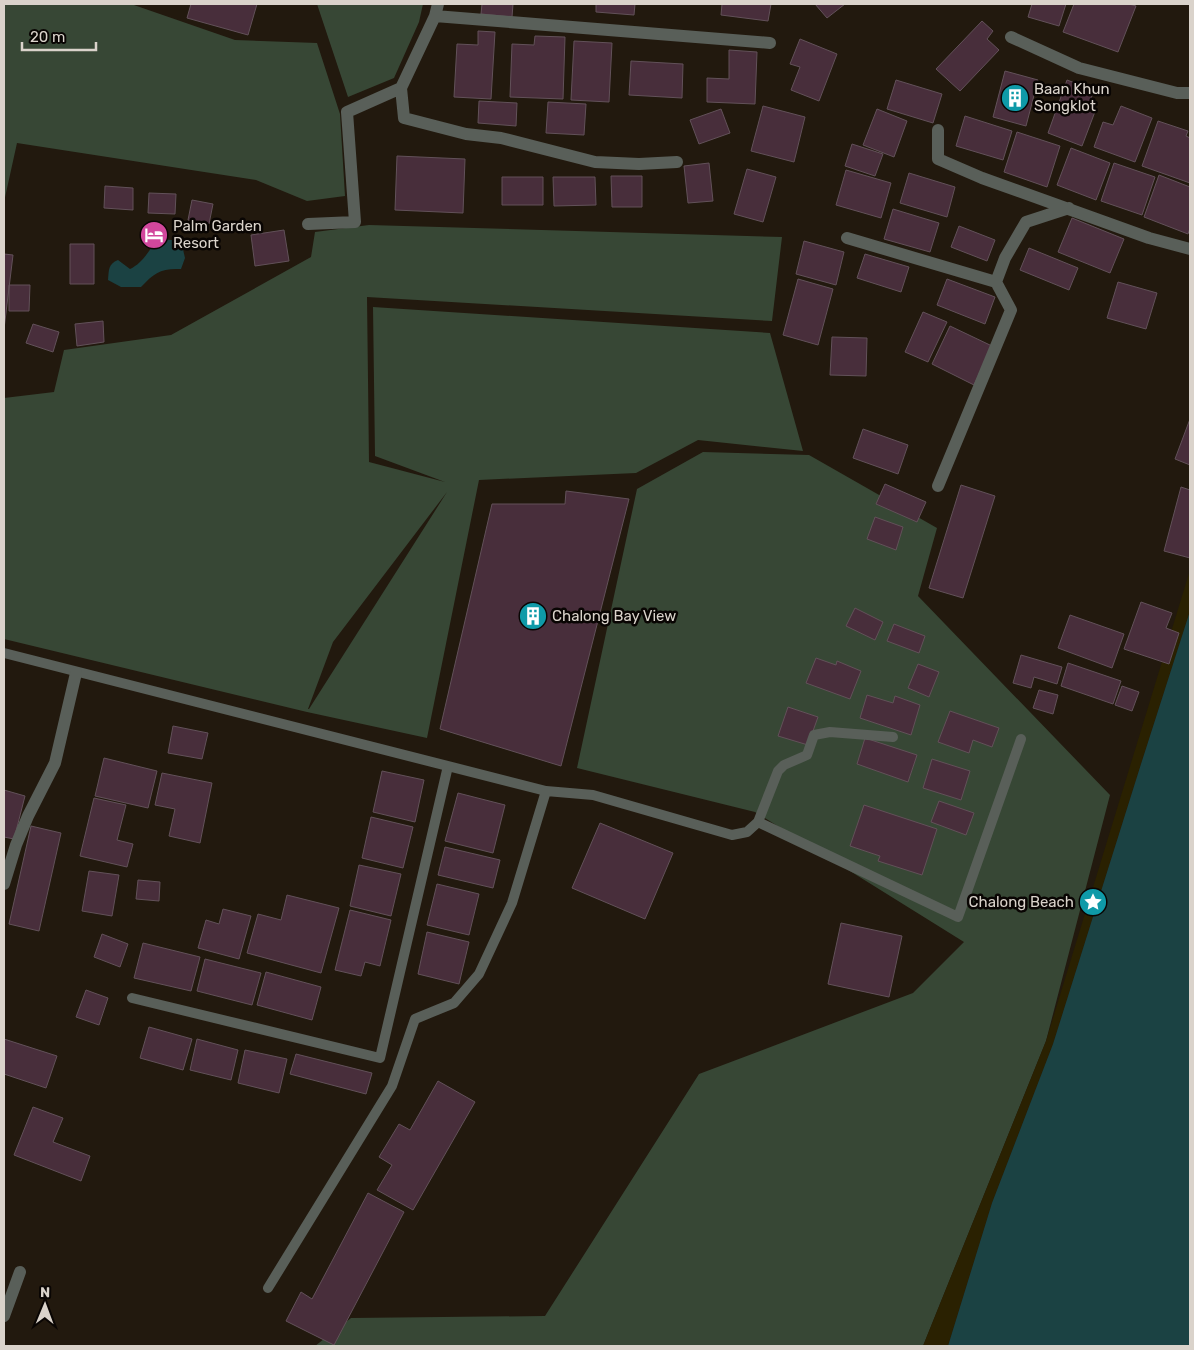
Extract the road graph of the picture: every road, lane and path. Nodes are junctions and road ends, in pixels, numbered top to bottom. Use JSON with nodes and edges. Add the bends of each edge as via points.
{"nodes":[{"id":1,"x":436,"y":10,"type":"edge"},
{"id":2,"x":1011,"y":37,"type":"dead end"},
{"id":3,"x":770,"y":42,"type":"dead end"},
{"id":4,"x":401,"y":88,"type":"junction"},
{"id":5,"x":1190,"y":93,"type":"edge"},
{"id":6,"x":938,"y":130,"type":"dead end"},
{"id":7,"x":677,"y":162,"type":"dead end"},
{"id":8,"x":1069,"y":208,"type":"junction"},
{"id":9,"x":308,"y":224,"type":"dead end"},
{"id":10,"x":847,"y":238,"type":"dead end"},
{"id":11,"x":1190,"y":249,"type":"edge"},
{"id":12,"x":996,"y":282,"type":"junction"},
{"id":13,"x":938,"y":486,"type":"dead end"},
{"id":14,"x":4,"y":653,"type":"edge"},
{"id":15,"x":76,"y":673,"type":"junction"},
{"id":16,"x":893,"y":737,"type":"dead end"},
{"id":17,"x":1021,"y":739,"type":"dead end"},
{"id":18,"x":448,"y":766,"type":"junction"},
{"id":19,"x":546,"y":791,"type":"junction"},
{"id":20,"x":758,"y":822,"type":"junction"},
{"id":21,"x":4,"y":884,"type":"edge"},
{"id":22,"x":132,"y":998,"type":"dead end"},
{"id":23,"x":20,"y":1272,"type":"dead end"},
{"id":24,"x":268,"y":1288,"type":"dead end"},
{"id":25,"x":4,"y":1316,"type":"edge"}],
"edges":[{"from":1,"to":3,"type":"street"},
{"from":1,"to":4,"type":"street"},
{"from":2,"to":5,"type":"street","via":[[1079,68],[1177,93]]},
{"from":4,"to":7,"type":"street","via":[[404,118],[595,162]]},
{"from":4,"to":9,"type":"street","via":[[347,112],[355,222]]},
{"from":6,"to":8,"type":"street","via":[[938,159]]},
{"from":8,"to":11,"type":"street","via":[[1149,238]]},
{"from":8,"to":12,"type":"street","via":[[1026,222],[1005,258]]},
{"from":10,"to":12,"type":"street"},
{"from":12,"to":13,"type":"street","via":[[1011,310]]},
{"from":14,"to":15,"type":"lane"},
{"from":15,"to":18,"type":"lane"},
{"from":15,"to":21,"type":"street","via":[[55,763],[28,816]]},
{"from":16,"to":20,"type":"lane","via":[[830,732],[814,735],[807,755],[778,771]]},
{"from":17,"to":20,"type":"lane","via":[[962,919]]},
{"from":18,"to":19,"type":"lane"},
{"from":18,"to":22,"type":"lane","via":[[380,1058]]},
{"from":19,"to":20,"type":"lane","via":[[594,795],[732,835],[747,832]]},
{"from":19,"to":24,"type":"lane","via":[[512,903],[479,974],[454,1003],[415,1019],[392,1086]]},
{"from":23,"to":25,"type":"street"}]}
